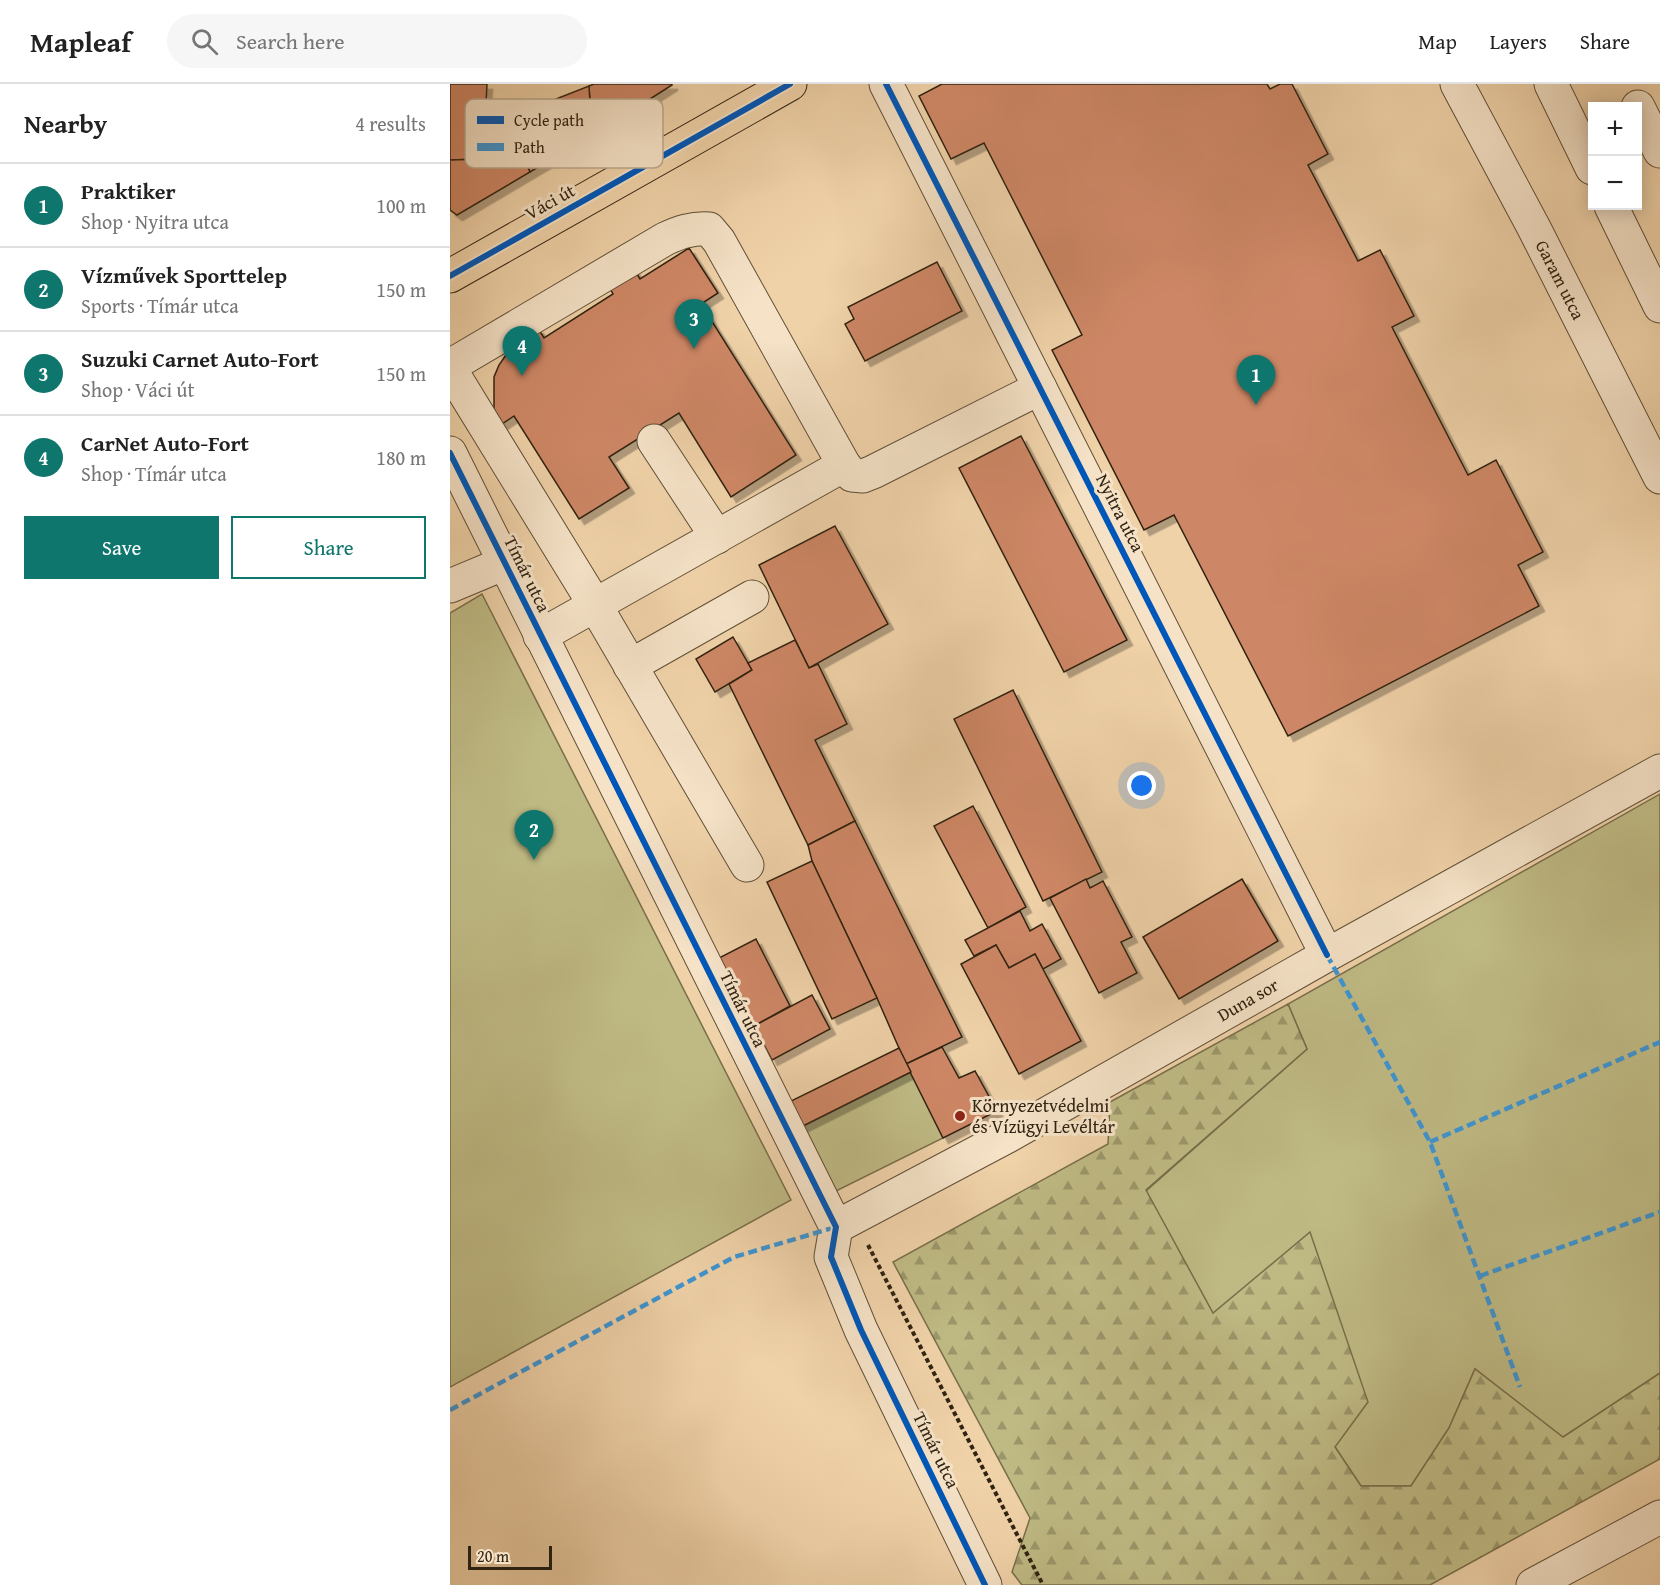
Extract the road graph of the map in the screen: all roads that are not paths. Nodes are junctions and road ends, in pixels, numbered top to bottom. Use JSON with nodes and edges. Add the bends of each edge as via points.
{"nodes":[{"id":1,"x":790,"y":84,"type":"edge"},
{"id":2,"x":886,"y":84,"type":"edge"},
{"id":3,"x":1457,"y":84,"type":"edge"},
{"id":4,"x":1551,"y":84,"type":"edge"},
{"id":5,"x":1626,"y":84,"type":"edge"},
{"id":6,"x":1635,"y":102,"type":"edge"},
{"id":7,"x":1642,"y":117,"type":"edge"},
{"id":8,"x":1660,"y":151,"type":"edge"},
{"id":9,"x":663,"y":156,"type":"edge"},
{"id":10,"x":1588,"y":158,"type":"edge"},
{"id":11,"x":641,"y":168,"type":"edge"},
{"id":12,"x":1613,"y":210,"type":"edge"},
{"id":13,"x":450,"y":276,"type":"edge"},
{"id":14,"x":1660,"y":306,"type":"edge"},
{"id":15,"x":450,"y":368,"type":"edge"},
{"id":16,"x":1040,"y":388,"type":"junction"},
{"id":17,"x":654,"y":441,"type":"dead end"},
{"id":18,"x":450,"y":453,"type":"edge"},
{"id":19,"x":844,"y":465,"type":"junction"},
{"id":20,"x":1659,"y":475,"type":"edge"},
{"id":21,"x":717,"y":537,"type":"junction"},
{"id":22,"x":505,"y":563,"type":"junction"},
{"id":23,"x":450,"y":586,"type":"edge"},
{"id":24,"x":752,"y":597,"type":"dead end"},
{"id":25,"x":595,"y":605,"type":"junction"},
{"id":26,"x":540,"y":636,"type":"junction"},
{"id":27,"x":630,"y":666,"type":"junction"},
{"id":28,"x":1660,"y":771,"type":"edge"},
{"id":29,"x":747,"y":865,"type":"dead end"},
{"id":30,"x":1327,"y":955,"type":"junction"},
{"id":31,"x":845,"y":1222,"type":"junction"},
{"id":32,"x":1660,"y":1517,"type":"edge"},
{"id":33,"x":985,"y":1585,"type":"edge"},
{"id":34,"x":1533,"y":1585,"type":"edge"}],
"edges":[{"from":1,"to":9,"type":"main road","name":"Váci út"},
{"from":2,"to":16,"type":"street","name":"Nyitra utca"},
{"from":3,"to":20,"type":"street","name":"Garam utca"},
{"from":4,"to":10,"type":"street"},
{"from":5,"to":6,"type":"street"},
{"from":7,"to":8,"type":"street"},
{"from":11,"to":13,"type":"main road","name":"Váci út"},
{"from":12,"to":14,"type":"street"},
{"from":15,"to":19,"type":"street","via":[[665,238],[696,228],[709,229]]},
{"from":15,"to":25,"type":"street"},
{"from":16,"to":19,"type":"street","via":[[863,476],[852,475]]},
{"from":16,"to":30,"type":"street","name":"Nyitra utca"},
{"from":17,"to":21,"type":"street"},
{"from":18,"to":22,"type":"street","name":"Tímár utca"},
{"from":19,"to":21,"type":"street"},
{"from":21,"to":25,"type":"street"},
{"from":22,"to":23,"type":"street"},
{"from":22,"to":26,"type":"street","name":"Tímár utca"},
{"from":24,"to":27,"type":"street"},
{"from":25,"to":26,"type":"street"},
{"from":25,"to":27,"type":"street"},
{"from":26,"to":31,"type":"street","name":"Tímár utca"},
{"from":27,"to":29,"type":"street"},
{"from":28,"to":30,"type":"street","name":"Duna sor"},
{"from":30,"to":31,"type":"street","name":"Duna sor","via":[[1008,1136]]},
{"from":31,"to":33,"type":"street","name":"Tímár utca","via":[[831,1257],[856,1320]]},
{"from":32,"to":34,"type":"street"}]}
